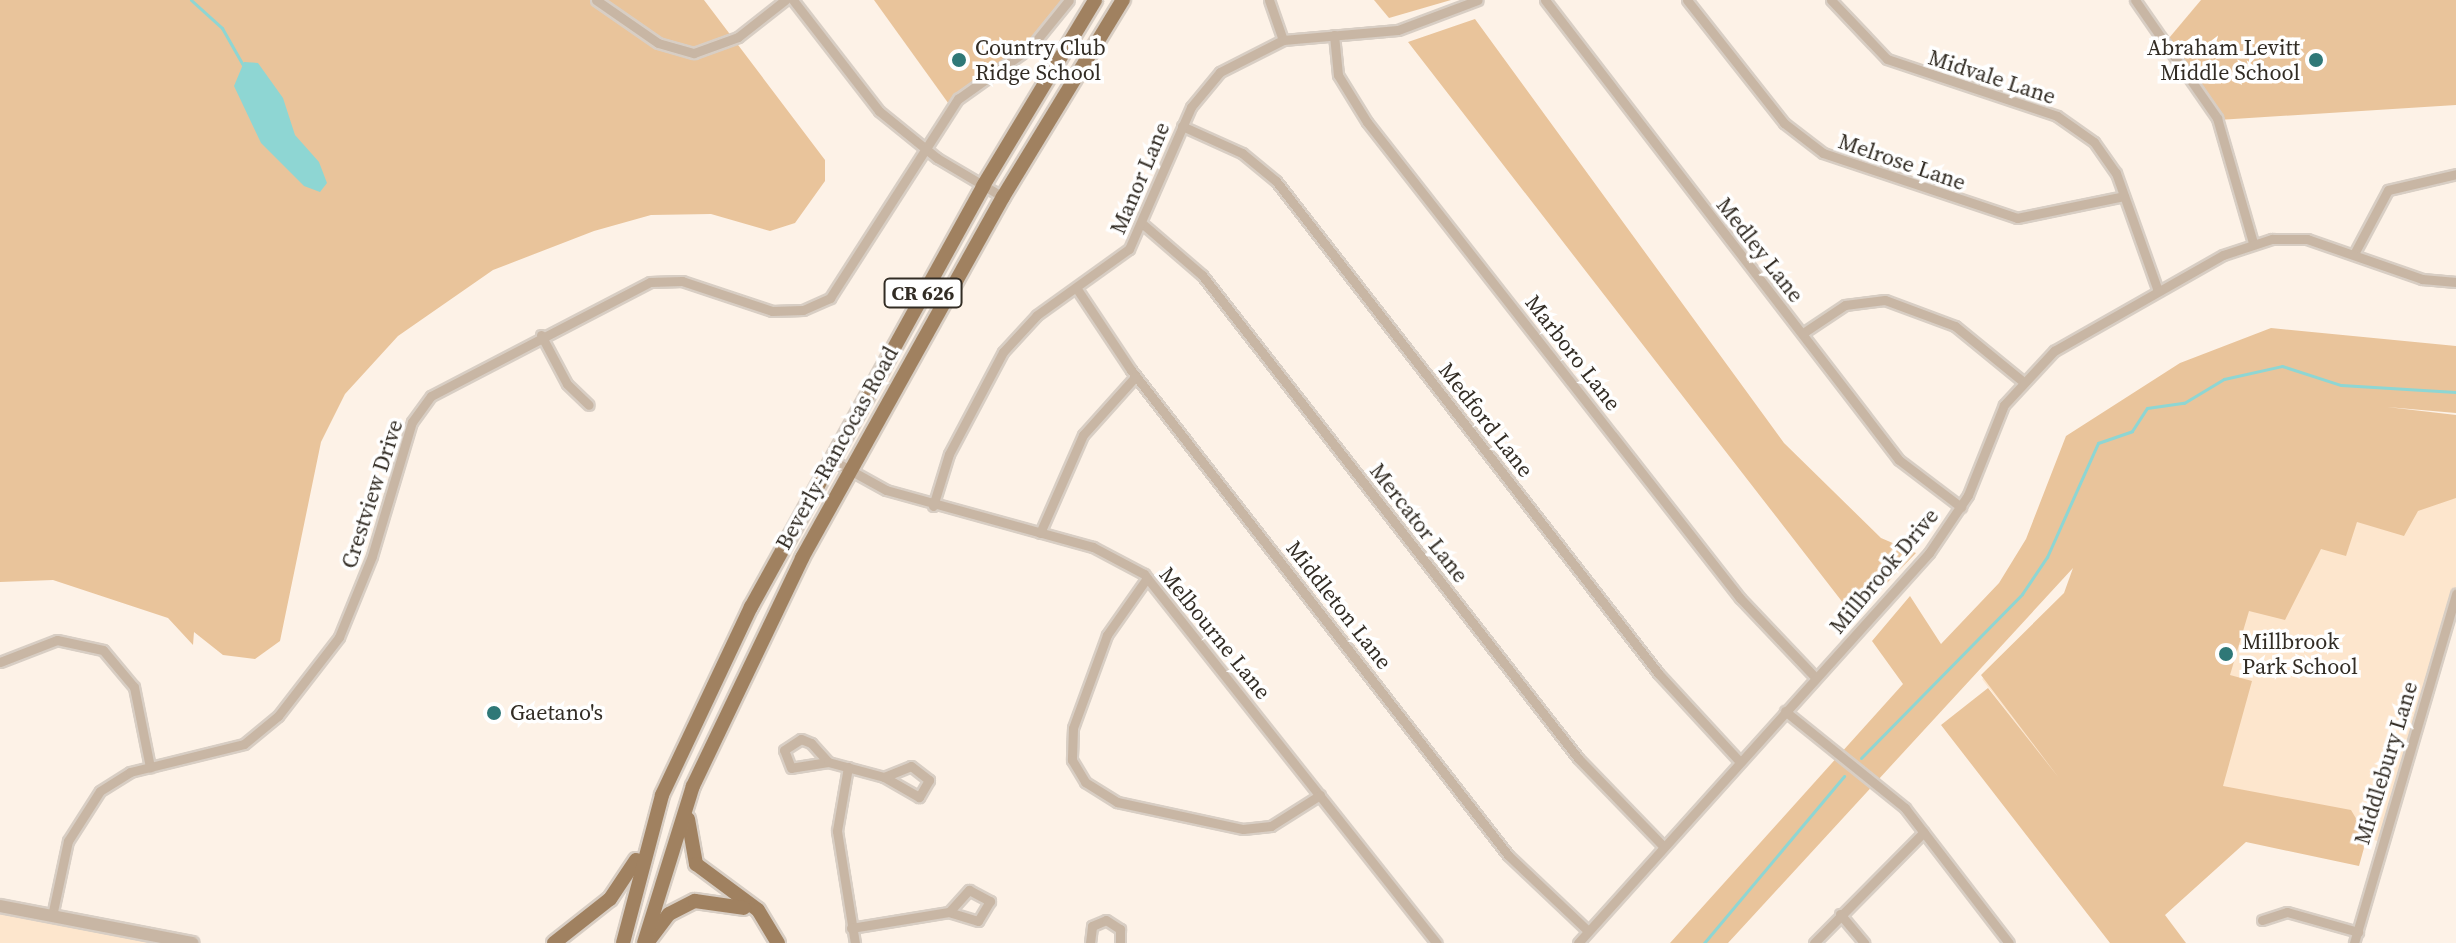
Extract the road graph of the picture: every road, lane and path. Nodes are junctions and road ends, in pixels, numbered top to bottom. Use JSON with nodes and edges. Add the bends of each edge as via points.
{"nodes":[{"id":1,"x":596,"y":0,"type":"edge"},
{"id":2,"x":785,"y":0,"type":"edge"},
{"id":3,"x":793,"y":0,"type":"edge"},
{"id":4,"x":1069,"y":0,"type":"edge"},
{"id":5,"x":1095,"y":0,"type":"edge"},
{"id":6,"x":1123,"y":0,"type":"edge"},
{"id":7,"x":1269,"y":0,"type":"edge"},
{"id":8,"x":1478,"y":0,"type":"edge"},
{"id":9,"x":1545,"y":0,"type":"edge"},
{"id":10,"x":1687,"y":0,"type":"edge"},
{"id":11,"x":1831,"y":0,"type":"edge"},
{"id":12,"x":2135,"y":0,"type":"edge"},
{"id":13,"x":1334,"y":35,"type":"junction"},
{"id":14,"x":1283,"y":40,"type":"junction"},
{"id":15,"x":1182,"y":126,"type":"junction"},
{"id":16,"x":923,"y":148,"type":"junction"},
{"id":17,"x":2456,"y":174,"type":"edge"},
{"id":18,"x":983,"y":186,"type":"junction"},
{"id":19,"x":2124,"y":196,"type":"junction"},
{"id":20,"x":1003,"y":197,"type":"junction"},
{"id":21,"x":1144,"y":225,"type":"junction"},
{"id":22,"x":2253,"y":243,"type":"junction"},
{"id":23,"x":2354,"y":254,"type":"junction"},
{"id":24,"x":2456,"y":282,"type":"edge"},
{"id":25,"x":1077,"y":289,"type":"junction"},
{"id":26,"x":2158,"y":291,"type":"junction"},
{"id":27,"x":1803,"y":333,"type":"junction"},
{"id":28,"x":541,"y":335,"type":"junction"},
{"id":29,"x":1136,"y":376,"type":"junction"},
{"id":30,"x":2021,"y":380,"type":"junction"},
{"id":31,"x":589,"y":405,"type":"dead end"},
{"id":32,"x":830,"y":459,"type":"junction"},
{"id":33,"x":848,"y":468,"type":"junction"},
{"id":34,"x":933,"y":506,"type":"junction"},
{"id":35,"x":1961,"y":507,"type":"junction"},
{"id":36,"x":1040,"y":533,"type":"junction"},
{"id":37,"x":1147,"y":578,"type":"junction"},
{"id":38,"x":2456,"y":594,"type":"edge"},
{"id":39,"x":0,"y":662,"type":"edge"},
{"id":40,"x":1815,"y":677,"type":"junction"},
{"id":41,"x":1785,"y":711,"type":"junction"},
{"id":42,"x":828,"y":762,"type":"junction"},
{"id":43,"x":1740,"y":762,"type":"junction"},
{"id":44,"x":150,"y":767,"type":"junction"},
{"id":45,"x":848,"y":767,"type":"junction"},
{"id":46,"x":884,"y":777,"type":"junction"},
{"id":47,"x":693,"y":786,"type":"junction"},
{"id":48,"x":1320,"y":795,"type":"junction"},
{"id":49,"x":1924,"y":832,"type":"junction"},
{"id":50,"x":1663,"y":846,"type":"junction"},
{"id":51,"x":645,"y":847,"type":"junction"},
{"id":52,"x":0,"y":906,"type":"edge"},
{"id":53,"x":949,"y":912,"type":"junction"},
{"id":54,"x":1840,"y":914,"type":"junction"},
{"id":55,"x":52,"y":916,"type":"junction"},
{"id":56,"x":2262,"y":920,"type":"dead end"},
{"id":57,"x":851,"y":928,"type":"junction"},
{"id":58,"x":1588,"y":931,"type":"junction"},
{"id":59,"x":2358,"y":932,"type":"junction"},
{"id":60,"x":192,"y":943,"type":"edge"},
{"id":61,"x":554,"y":943,"type":"edge"},
{"id":62,"x":623,"y":943,"type":"edge"},
{"id":63,"x":646,"y":943,"type":"edge"},
{"id":64,"x":770,"y":943,"type":"edge"},
{"id":65,"x":778,"y":943,"type":"edge"},
{"id":66,"x":855,"y":943,"type":"edge"},
{"id":67,"x":1090,"y":943,"type":"edge"},
{"id":68,"x":1120,"y":943,"type":"edge"},
{"id":69,"x":1436,"y":943,"type":"edge"},
{"id":70,"x":1578,"y":943,"type":"edge"},
{"id":71,"x":1814,"y":943,"type":"edge"},
{"id":72,"x":1864,"y":943,"type":"edge"},
{"id":73,"x":2009,"y":943,"type":"edge"},
{"id":74,"x":2354,"y":943,"type":"edge"}],
"edges":[{"from":1,"to":2,"type":"street","via":[[658,43],[694,53],[738,37]]},
{"from":3,"to":16,"type":"street","via":[[869,99]]},
{"from":4,"to":16,"type":"street","name":"Crestview Drive","via":[[1031,47],[958,99]]},
{"from":5,"to":18,"type":"main road","name":"Beverly-Rancocas Road","number":"CR 626"},
{"from":6,"to":20,"type":"main road","name":"Beverly-Rancocas Road","number":"CR 626"},
{"from":7,"to":14,"type":"street"},
{"from":8,"to":13,"type":"street","name":"Manor Lane","via":[[1414,27]]},
{"from":9,"to":27,"type":"street","name":"Medley Lane"},
{"from":10,"to":19,"type":"street","name":"Melrose Lane","via":[[1784,123],[1823,153],[2017,218]]},
{"from":11,"to":19,"type":"street","name":"Midvale Lane","via":[[1887,59],[2079,128],[2107,157]]},
{"from":12,"to":22,"type":"street","via":[[2206,101],[2228,146]]},
{"from":13,"to":14,"type":"street","name":"Manor Lane"},
{"from":13,"to":40,"type":"street","name":"Marboro Lane","via":[[1343,86],[1377,135],[1740,598]]},
{"from":14,"to":15,"type":"street","name":"Manor Lane","via":[[1220,72]]},
{"from":15,"to":21,"type":"street","name":"Manor Lane"},
{"from":15,"to":43,"type":"street","name":"Medford Lane","via":[[1242,153],[1276,181],[1658,673]]},
{"from":16,"to":18,"type":"street"},
{"from":16,"to":28,"type":"street","name":"Crestview Drive","via":[[850,275],[817,306],[772,311],[665,280]]},
{"from":17,"to":23,"type":"street","via":[[2388,190]]},
{"from":18,"to":20,"type":"street"},
{"from":18,"to":32,"type":"main road","name":"Beverly-Rancocas Road","number":"CR 626"},
{"from":19,"to":26,"type":"street","name":"Midvale Lane"},
{"from":20,"to":33,"type":"main road","name":"Beverly-Rancocas Road","number":"CR 626"},
{"from":21,"to":25,"type":"street","name":"Manor Lane","via":[[1118,259]]},
{"from":21,"to":50,"type":"street","name":"Mercator Lane","via":[[1202,275],[1578,758]]},
{"from":22,"to":23,"type":"street","name":"Millbrook Drive","via":[[2307,239]]},
{"from":22,"to":26,"type":"street","name":"Millbrook Drive"},
{"from":23,"to":24,"type":"street","name":"Millbrook Drive","via":[[2422,279]]},
{"from":25,"to":29,"type":"street","name":"Middleton Lane"},
{"from":25,"to":34,"type":"street","name":"Manor Lane","via":[[1037,315],[1003,352],[949,454]]},
{"from":26,"to":30,"type":"street","name":"Millbrook Drive","via":[[2067,342]]},
{"from":27,"to":30,"type":"street","via":[[1845,305],[1885,300],[1955,326]]},
{"from":27,"to":35,"type":"street","name":"Medley Lane","via":[[1909,472]]},
{"from":28,"to":31,"type":"street","via":[[567,384]]},
{"from":28,"to":44,"type":"street","name":"Crestview Drive","via":[[457,377],[420,408],[348,623],[268,727],[244,744]]},
{"from":29,"to":36,"type":"street","via":[[1083,435]]},
{"from":29,"to":58,"type":"street","name":"Middleton Lane","via":[[1508,855]]},
{"from":30,"to":35,"type":"street","name":"Millbrook Drive"},
{"from":32,"to":33,"type":"street","name":"Melbourne Lane"},
{"from":32,"to":51,"type":"main road","name":"Beverly-Rancocas Road","number":"CR 626","via":[[692,727]]},
{"from":33,"to":34,"type":"street","name":"Melbourne Lane"},
{"from":33,"to":47,"type":"main road","name":"Beverly-Rancocas Road","number":"CR 626"},
{"from":34,"to":36,"type":"street","name":"Melbourne Lane"},
{"from":35,"to":40,"type":"street","name":"Millbrook Drive"},
{"from":36,"to":37,"type":"street","name":"Melbourne Lane","via":[[1107,552]]},
{"from":37,"to":48,"type":"street","name":"Melbourne Lane"},
{"from":37,"to":48,"type":"street","via":[[1107,635],[1073,728],[1072,760],[1085,782],[1117,802],[1243,829],[1271,826]]},
{"from":38,"to":59,"type":"street","name":"Middlebury Lane"},
{"from":39,"to":44,"type":"street","via":[[57,640],[103,650],[134,687]]},
{"from":40,"to":41,"type":"street","name":"Millbrook Drive"},
{"from":41,"to":43,"type":"street","name":"Millbrook Drive"},
{"from":41,"to":49,"type":"street","via":[[1892,795]]},
{"from":42,"to":42,"type":"street","via":[[796,770],[784,750],[806,740]]},
{"from":42,"to":45,"type":"street"},
{"from":43,"to":50,"type":"street","name":"Millbrook Drive"},
{"from":44,"to":55,"type":"street","name":"Crestview Drive","via":[[110,783],[77,819]]},
{"from":45,"to":46,"type":"street"},
{"from":45,"to":57,"type":"street","via":[[837,831]]},
{"from":46,"to":46,"type":"street","via":[[916,766],[929,785],[908,797]]},
{"from":47,"to":63,"type":"main road","name":"Beverly-Rancocas Road","number":"CR 626"},
{"from":47,"to":65,"type":"main road","via":[[688,850],[709,877],[758,910]]},
{"from":48,"to":69,"type":"street","name":"Melbourne Lane"},
{"from":49,"to":54,"type":"street"},
{"from":49,"to":73,"type":"street"},
{"from":50,"to":58,"type":"street","name":"Millbrook Drive"},
{"from":51,"to":61,"type":"main road","via":[[610,899]]},
{"from":51,"to":62,"type":"main road","name":"Beverly-Rancocas Road","number":"CR 626"},
{"from":52,"to":55,"type":"street"},
{"from":53,"to":53,"type":"street","via":[[969,890],[990,901],[978,921]]},
{"from":53,"to":57,"type":"street"},
{"from":54,"to":71,"type":"street"},
{"from":54,"to":72,"type":"street"},
{"from":55,"to":60,"type":"street"},
{"from":56,"to":59,"type":"street","via":[[2287,912]]},
{"from":57,"to":66,"type":"street"},
{"from":58,"to":70,"type":"street","name":"Millbrook Drive"},
{"from":59,"to":74,"type":"street","name":"Middlebury Lane"},
{"from":63,"to":64,"type":"main road","via":[[669,914],[710,899],[741,906]]},
{"from":67,"to":68,"type":"street","via":[[1092,926],[1106,920],[1120,929]]}]}
